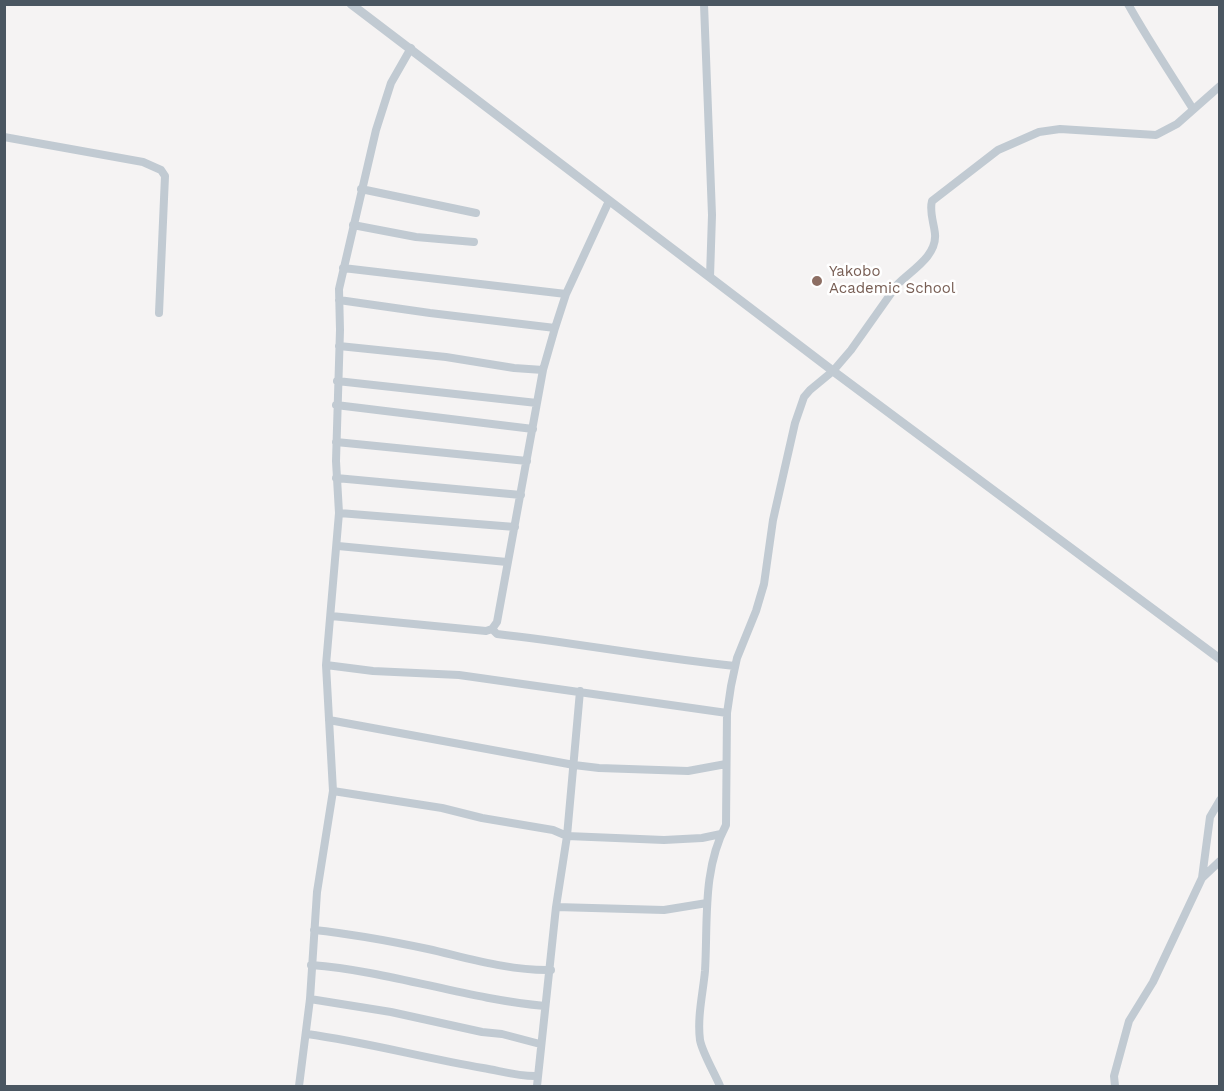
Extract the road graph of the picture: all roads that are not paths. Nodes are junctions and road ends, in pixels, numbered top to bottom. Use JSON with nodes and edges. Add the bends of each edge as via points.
{"nodes":[{"id":1,"x":351,"y":4,"type":"edge"},
{"id":2,"x":704,"y":4,"type":"edge"},
{"id":3,"x":1128,"y":4,"type":"edge"},
{"id":4,"x":411,"y":48,"type":"junction"},
{"id":5,"x":1220,"y":86,"type":"edge"},
{"id":6,"x":1193,"y":109,"type":"junction"},
{"id":7,"x":4,"y":137,"type":"edge"},
{"id":8,"x":361,"y":189,"type":"junction"},
{"id":9,"x":609,"y":201,"type":"junction"},
{"id":10,"x":476,"y":213,"type":"dead end"},
{"id":11,"x":353,"y":225,"type":"junction"},
{"id":12,"x":474,"y":242,"type":"dead end"},
{"id":13,"x":343,"y":268,"type":"junction"},
{"id":14,"x":710,"y":277,"type":"junction"},
{"id":15,"x":566,"y":294,"type":"junction"},
{"id":16,"x":339,"y":300,"type":"junction"},
{"id":17,"x":159,"y":313,"type":"dead end"},
{"id":18,"x":555,"y":327,"type":"junction"},
{"id":19,"x":339,"y":346,"type":"junction"},
{"id":20,"x":543,"y":370,"type":"junction"},
{"id":21,"x":833,"y":371,"type":"junction"},
{"id":22,"x":337,"y":381,"type":"junction"},
{"id":23,"x":537,"y":403,"type":"junction"},
{"id":24,"x":336,"y":405,"type":"junction"},
{"id":25,"x":532,"y":429,"type":"junction"},
{"id":26,"x":336,"y":441,"type":"junction"},
{"id":27,"x":527,"y":461,"type":"junction"},
{"id":28,"x":336,"y":478,"type":"junction"},
{"id":29,"x":521,"y":495,"type":"junction"},
{"id":30,"x":339,"y":513,"type":"junction"},
{"id":31,"x":515,"y":527,"type":"junction"},
{"id":32,"x":338,"y":546,"type":"junction"},
{"id":33,"x":507,"y":562,"type":"junction"},
{"id":34,"x":331,"y":616,"type":"junction"},
{"id":35,"x":492,"y":629,"type":"junction"},
{"id":36,"x":1220,"y":659,"type":"edge"},
{"id":37,"x":326,"y":665,"type":"junction"},
{"id":38,"x":735,"y":666,"type":"junction"},
{"id":39,"x":580,"y":691,"type":"junction"},
{"id":40,"x":727,"y":712,"type":"junction"},
{"id":41,"x":329,"y":720,"type":"junction"},
{"id":42,"x":726,"y":764,"type":"junction"},
{"id":43,"x":574,"y":765,"type":"junction"},
{"id":44,"x":333,"y":791,"type":"junction"},
{"id":45,"x":1220,"y":800,"type":"edge"},
{"id":46,"x":721,"y":834,"type":"junction"},
{"id":47,"x":567,"y":836,"type":"junction"},
{"id":48,"x":1220,"y":861,"type":"edge"},
{"id":49,"x":1202,"y":878,"type":"junction"},
{"id":50,"x":707,"y":903,"type":"junction"},
{"id":51,"x":556,"y":907,"type":"junction"},
{"id":52,"x":314,"y":930,"type":"junction"},
{"id":53,"x":311,"y":965,"type":"junction"},
{"id":54,"x":551,"y":970,"type":"junction"},
{"id":55,"x":310,"y":999,"type":"junction"},
{"id":56,"x":545,"y":1006,"type":"junction"},
{"id":57,"x":306,"y":1035,"type":"junction"},
{"id":58,"x":540,"y":1044,"type":"junction"},
{"id":59,"x":538,"y":1076,"type":"junction"},
{"id":60,"x":299,"y":1086,"type":"edge"},
{"id":61,"x":537,"y":1086,"type":"edge"},
{"id":62,"x":720,"y":1086,"type":"edge"},
{"id":63,"x":1115,"y":1086,"type":"edge"}],
"edges":[{"from":1,"to":4,"type":"street"},
{"from":2,"to":14,"type":"street","via":[[712,215]]},
{"from":3,"to":6,"type":"street"},
{"from":4,"to":8,"type":"street","via":[[388,92]]},
{"from":4,"to":9,"type":"street"},
{"from":5,"to":6,"type":"street"},
{"from":6,"to":21,"type":"street","via":[[1177,124],[1156,135],[1048,130],[998,150],[932,201],[934,245],[914,272],[897,285]]},
{"from":7,"to":17,"type":"street","via":[[143,162],[161,170],[165,176]]},
{"from":8,"to":10,"type":"street"},
{"from":8,"to":11,"type":"street"},
{"from":9,"to":14,"type":"street"},
{"from":9,"to":15,"type":"street"},
{"from":11,"to":12,"type":"street","via":[[416,237]]},
{"from":11,"to":13,"type":"street"},
{"from":13,"to":15,"type":"street"},
{"from":13,"to":16,"type":"street"},
{"from":14,"to":21,"type":"street"},
{"from":15,"to":18,"type":"street"},
{"from":16,"to":18,"type":"street"},
{"from":16,"to":19,"type":"street"},
{"from":18,"to":20,"type":"street"},
{"from":19,"to":20,"type":"street"},
{"from":19,"to":22,"type":"street"},
{"from":20,"to":23,"type":"street"},
{"from":21,"to":36,"type":"street"},
{"from":21,"to":38,"type":"street","via":[[804,397],[798,415],[781,481],[764,584]]},
{"from":22,"to":23,"type":"street"},
{"from":22,"to":24,"type":"street"},
{"from":23,"to":25,"type":"street"},
{"from":24,"to":25,"type":"street"},
{"from":24,"to":26,"type":"street"},
{"from":25,"to":27,"type":"street"},
{"from":26,"to":27,"type":"street"},
{"from":26,"to":28,"type":"street"},
{"from":27,"to":29,"type":"street"},
{"from":28,"to":29,"type":"street"},
{"from":28,"to":30,"type":"street"},
{"from":29,"to":31,"type":"street"},
{"from":30,"to":31,"type":"street"},
{"from":30,"to":32,"type":"street"},
{"from":31,"to":33,"type":"street"},
{"from":32,"to":33,"type":"street"},
{"from":32,"to":34,"type":"street"},
{"from":33,"to":35,"type":"street","via":[[497,622]]},
{"from":34,"to":35,"type":"street"},
{"from":34,"to":37,"type":"street"},
{"from":35,"to":38,"type":"street","via":[[497,634]]},
{"from":37,"to":39,"type":"street","via":[[459,675]]},
{"from":37,"to":41,"type":"street"},
{"from":38,"to":40,"type":"street"},
{"from":39,"to":40,"type":"street"},
{"from":39,"to":43,"type":"street"},
{"from":40,"to":42,"type":"street"},
{"from":41,"to":43,"type":"street"},
{"from":41,"to":44,"type":"street"},
{"from":42,"to":43,"type":"street","via":[[688,771]]},
{"from":42,"to":46,"type":"street","via":[[726,825]]},
{"from":43,"to":47,"type":"street"},
{"from":44,"to":47,"type":"street","via":[[442,808]]},
{"from":44,"to":52,"type":"street"},
{"from":45,"to":49,"type":"street","via":[[1210,817]]},
{"from":46,"to":47,"type":"street","via":[[664,840]]},
{"from":46,"to":50,"type":"street"},
{"from":47,"to":51,"type":"street"},
{"from":48,"to":49,"type":"street"},
{"from":49,"to":63,"type":"street","via":[[1153,981],[1129,1021],[1114,1076]]},
{"from":50,"to":51,"type":"street","via":[[664,910]]},
{"from":50,"to":62,"type":"street","via":[[700,1039]]},
{"from":51,"to":54,"type":"street"},
{"from":52,"to":53,"type":"street"},
{"from":52,"to":54,"type":"street","via":[[362,936],[531,971]]},
{"from":53,"to":55,"type":"street"},
{"from":53,"to":56,"type":"street"},
{"from":54,"to":56,"type":"street"},
{"from":55,"to":57,"type":"street"},
{"from":55,"to":58,"type":"street"},
{"from":56,"to":58,"type":"street"},
{"from":57,"to":59,"type":"street"},
{"from":57,"to":60,"type":"street"},
{"from":58,"to":59,"type":"street"},
{"from":59,"to":61,"type":"street"}]}
